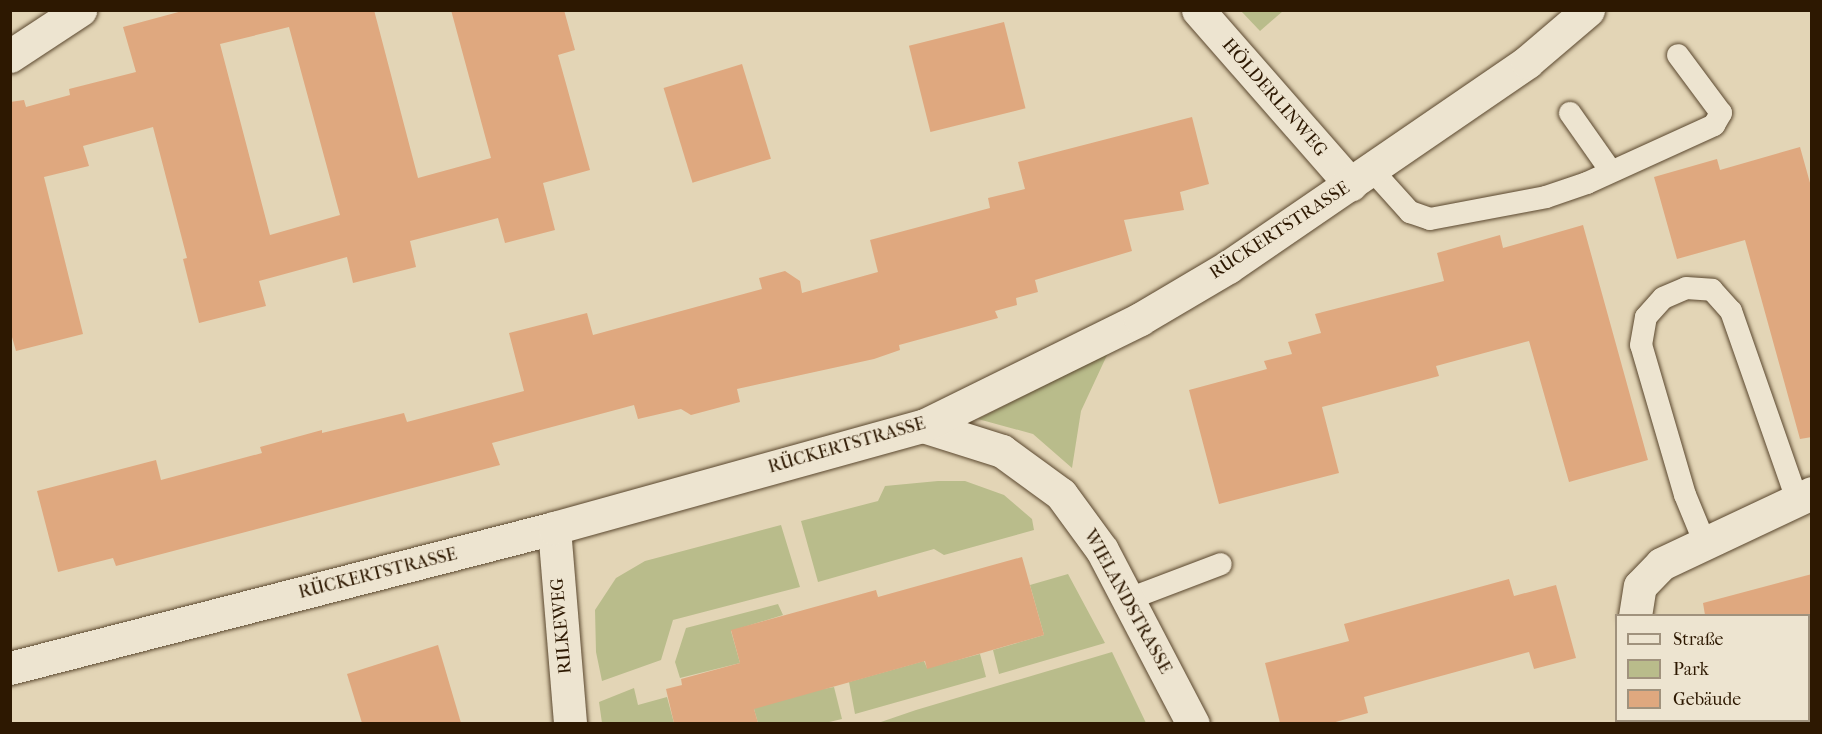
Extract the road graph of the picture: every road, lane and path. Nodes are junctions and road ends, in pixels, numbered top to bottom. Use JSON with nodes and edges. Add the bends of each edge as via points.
{"nodes":[{"id":1,"x":80,"y":10,"type":"edge"},
{"id":2,"x":1198,"y":10,"type":"edge"},
{"id":3,"x":1587,"y":10,"type":"edge"},
{"id":4,"x":1678,"y":55,"type":"dead end"},
{"id":5,"x":10,"y":56,"type":"edge"},
{"id":6,"x":1570,"y":113,"type":"dead end"},
{"id":7,"x":1610,"y":170,"type":"junction"},
{"id":8,"x":1362,"y":178,"type":"junction"},
{"id":9,"x":923,"y":426,"type":"junction"},
{"id":10,"x":1804,"y":496,"type":"edge"},
{"id":11,"x":554,"y":528,"type":"junction"},
{"id":12,"x":1704,"y":541,"type":"junction"},
{"id":13,"x":1221,"y":564,"type":"dead end"},
{"id":14,"x":1128,"y":599,"type":"junction"},
{"id":15,"x":1635,"y":614,"type":"edge"},
{"id":16,"x":10,"y":668,"type":"edge"},
{"id":17,"x":570,"y":723,"type":"edge"},
{"id":18,"x":1192,"y":723,"type":"edge"}],
"edges":[{"from":1,"to":5,"type":"street"},
{"from":2,"to":8,"type":"street","name":"HÖLDERLINWEG"},
{"from":3,"to":8,"type":"street","name":"RÜCKERTSTRASSE","via":[[1527,62]]},
{"from":4,"to":7,"type":"lane","via":[[1721,113],[1714,125]]},
{"from":6,"to":7,"type":"lane"},
{"from":7,"to":8,"type":"lane","via":[[1546,197],[1430,219],[1410,212]]},
{"from":8,"to":9,"type":"street","name":"RÜCKERTSTRASSE","via":[[1228,267],[1140,319]]},
{"from":9,"to":11,"type":"street","name":"RÜCKERTSTRASSE"},
{"from":9,"to":14,"type":"street","name":"WIELANDSTRASSE","via":[[1002,451],[1061,494],[1102,550]]},
{"from":10,"to":12,"type":"street"},
{"from":10,"to":12,"type":"lane","via":[[1731,311],[1712,290],[1678,291],[1663,298],[1646,317],[1641,345],[1686,495]]},
{"from":11,"to":16,"type":"street","name":"RÜCKERTSTRASSE"},
{"from":11,"to":17,"type":"street","name":"RILKEWEG"},
{"from":12,"to":15,"type":"street","via":[[1662,564],[1640,586]]},
{"from":13,"to":14,"type":"lane"},
{"from":14,"to":18,"type":"street","name":"WIELANDSTRASSE"}]}
